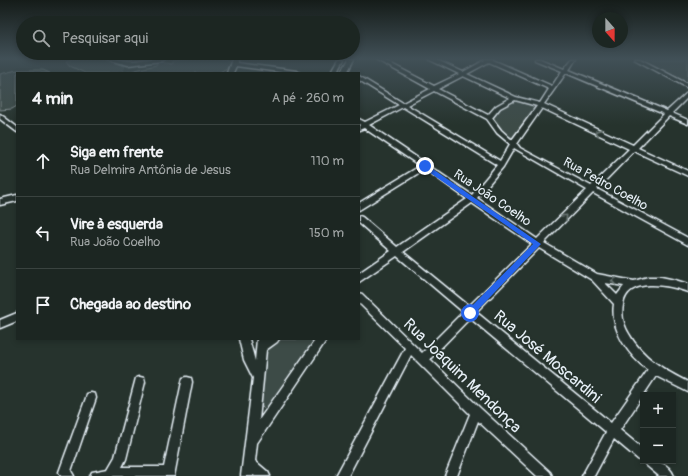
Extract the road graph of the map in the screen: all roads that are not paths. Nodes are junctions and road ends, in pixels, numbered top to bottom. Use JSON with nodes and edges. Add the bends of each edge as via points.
{"nodes":[{"id":1,"x":364,"y":81,"type":"edge"},
{"id":2,"x":420,"y":81,"type":"edge"},
{"id":3,"x":449,"y":81,"type":"edge"},
{"id":4,"x":478,"y":81,"type":"edge"},
{"id":5,"x":535,"y":81,"type":"edge"},
{"id":6,"x":559,"y":81,"type":"edge"},
{"id":7,"x":590,"y":81,"type":"edge"},
{"id":8,"x":434,"y":89,"type":"junction"},
{"id":9,"x":553,"y":90,"type":"junction"},
{"id":10,"x":688,"y":94,"type":"edge"},
{"id":11,"x":514,"y":98,"type":"junction"},
{"id":12,"x":402,"y":104,"type":"junction"},
{"id":13,"x":541,"y":105,"type":"junction"},
{"id":14,"x":667,"y":114,"type":"junction"},
{"id":15,"x":1,"y":117,"type":"edge"},
{"id":16,"x":489,"y":118,"type":"junction"},
{"id":17,"x":688,"y":122,"type":"edge"},
{"id":18,"x":361,"y":124,"type":"edge"},
{"id":19,"x":16,"y":129,"type":"edge"},
{"id":20,"x":513,"y":144,"type":"junction"},
{"id":21,"x":633,"y":148,"type":"junction"},
{"id":22,"x":501,"y":165,"type":"junction"},
{"id":23,"x":425,"y":166,"type":"junction"},
{"id":24,"x":688,"y":174,"type":"edge"},
{"id":25,"x":593,"y":190,"type":"junction"},
{"id":26,"x":16,"y":198,"type":"edge"},
{"id":27,"x":472,"y":199,"type":"junction"},
{"id":28,"x":0,"y":202,"type":"edge"},
{"id":29,"x":360,"y":206,"type":"edge"},
{"id":30,"x":360,"y":219,"type":"edge"},
{"id":31,"x":688,"y":242,"type":"edge"},
{"id":32,"x":538,"y":244,"type":"junction"},
{"id":33,"x":396,"y":251,"type":"junction"},
{"id":34,"x":360,"y":277,"type":"edge"},
{"id":35,"x":595,"y":277,"type":"junction"},
{"id":36,"x":634,"y":284,"type":"junction"},
{"id":37,"x":688,"y":288,"type":"edge"},
{"id":38,"x":360,"y":298,"type":"edge"},
{"id":39,"x":618,"y":303,"type":"junction"},
{"id":40,"x":470,"y":313,"type":"junction"},
{"id":41,"x":16,"y":317,"type":"edge"},
{"id":42,"x":0,"y":324,"type":"edge"},
{"id":43,"x":244,"y":340,"type":"edge"},
{"id":44,"x":321,"y":340,"type":"edge"},
{"id":45,"x":262,"y":343,"type":"edge"},
{"id":46,"x":410,"y":348,"type":"junction"},
{"id":47,"x":422,"y":360,"type":"junction"},
{"id":48,"x":655,"y":369,"type":"junction"},
{"id":49,"x":259,"y":378,"type":"junction"},
{"id":50,"x":140,"y":382,"type":"dead end"},
{"id":51,"x":187,"y":382,"type":"dead end"},
{"id":52,"x":688,"y":387,"type":"edge"},
{"id":53,"x":91,"y":398,"type":"dead end"},
{"id":54,"x":476,"y":412,"type":"junction"},
{"id":55,"x":612,"y":430,"type":"junction"},
{"id":56,"x":252,"y":439,"type":"junction"},
{"id":57,"x":640,"y":453,"type":"edge"},
{"id":58,"x":248,"y":463,"type":"junction"},
{"id":59,"x":654,"y":464,"type":"edge"},
{"id":60,"x":168,"y":474,"type":"edge"},
{"id":61,"x":116,"y":475,"type":"edge"},
{"id":62,"x":68,"y":476,"type":"edge"},
{"id":63,"x":96,"y":476,"type":"edge"},
{"id":64,"x":247,"y":476,"type":"edge"},
{"id":65,"x":264,"y":476,"type":"edge"},
{"id":66,"x":342,"y":476,"type":"edge"},
{"id":67,"x":451,"y":476,"type":"edge"},
{"id":68,"x":546,"y":476,"type":"edge"},
{"id":69,"x":588,"y":476,"type":"edge"},
{"id":70,"x":668,"y":476,"type":"edge"}],
"edges":[{"from":1,"to":12,"type":"street"},
{"from":2,"to":8,"type":"street"},
{"from":3,"to":8,"type":"street"},
{"from":4,"to":11,"type":"street"},
{"from":5,"to":9,"type":"street"},
{"from":6,"to":9,"type":"street"},
{"from":7,"to":14,"type":"street"},
{"from":8,"to":12,"type":"street"},
{"from":8,"to":16,"type":"street"},
{"from":9,"to":13,"type":"street"},
{"from":10,"to":14,"type":"street"},
{"from":11,"to":13,"type":"street"},
{"from":11,"to":16,"type":"street","via":[[498,107]]},
{"from":12,"to":18,"type":"street"},
{"from":12,"to":22,"type":"street"},
{"from":13,"to":20,"type":"street"},
{"from":21,"to":13,"type":"street","one_way":true},
{"from":14,"to":17,"type":"street"},
{"from":14,"to":21,"type":"street"},
{"from":15,"to":19,"type":"street"},
{"from":16,"to":20,"type":"street","name":"Rua Pedro Coelho","via":[[496,131]]},
{"from":18,"to":23,"type":"street","name":"Rua João Coelho"},
{"from":20,"to":22,"type":"street"},
{"from":20,"to":25,"type":"street","name":"Rua Pedro Coelho"},
{"from":21,"to":24,"type":"street"},
{"from":21,"to":25,"type":"street"},
{"from":22,"to":27,"type":"street"},
{"from":23,"to":27,"type":"street","name":"Rua João Coelho"},
{"from":23,"to":29,"type":"street"},
{"from":25,"to":31,"type":"street","name":"Rua Pedro Coelho"},
{"from":32,"to":25,"type":"street","one_way":true},
{"from":26,"to":28,"type":"street"},
{"from":27,"to":32,"type":"street","name":"Rua João Coelho"},
{"from":27,"to":33,"type":"street"},
{"from":30,"to":33,"type":"street","name":"Rua José Moscardini"},
{"from":32,"to":35,"type":"street","name":"Rua João Coelho"},
{"from":32,"to":40,"type":"street"},
{"from":33,"to":34,"type":"street"},
{"from":33,"to":40,"type":"street","name":"Rua José Moscardini"},
{"from":36,"to":35,"type":"street","name":"Rua João Coelho","one_way":true},
{"from":35,"to":39,"type":"street","name":"Rua João Coelho"},
{"from":36,"to":37,"type":"street","via":[[648,280],[664,281]]},
{"from":36,"to":39,"type":"street","via":[[623,291]]},
{"from":38,"to":46,"type":"street","name":"Rua Joaquim Mendonça"},
{"from":39,"to":48,"type":"street","via":[[617,314],[629,342],[642,359]]},
{"from":40,"to":47,"type":"street"},
{"from":40,"to":55,"type":"street","name":"Rua José Moscardini"},
{"from":41,"to":42,"type":"street"},
{"from":43,"to":49,"type":"street","via":[[249,360]]},
{"from":44,"to":56,"type":"street"},
{"from":45,"to":49,"type":"street"},
{"from":46,"to":47,"type":"street","name":"Rua Joaquim Mendonça"},
{"from":46,"to":66,"type":"street"},
{"from":47,"to":54,"type":"street","name":"Rua Joaquim Mendonça"},
{"from":48,"to":52,"type":"street"},
{"from":48,"to":55,"type":"street"},
{"from":49,"to":56,"type":"street"},
{"from":50,"to":61,"type":"street"},
{"from":51,"to":60,"type":"street"},
{"from":53,"to":62,"type":"street","via":[[65,472]]},
{"from":54,"to":67,"type":"street"},
{"from":54,"to":68,"type":"street","name":"Rua Joaquim Mendonça"},
{"from":55,"to":57,"type":"street","name":"Rua José Moscardini"},
{"from":55,"to":69,"type":"street"},
{"from":56,"to":58,"type":"street"},
{"from":58,"to":64,"type":"street"},
{"from":58,"to":65,"type":"street"},
{"from":59,"to":70,"type":"street"},
{"from":60,"to":61,"type":"street"},
{"from":61,"to":63,"type":"street"}]}
